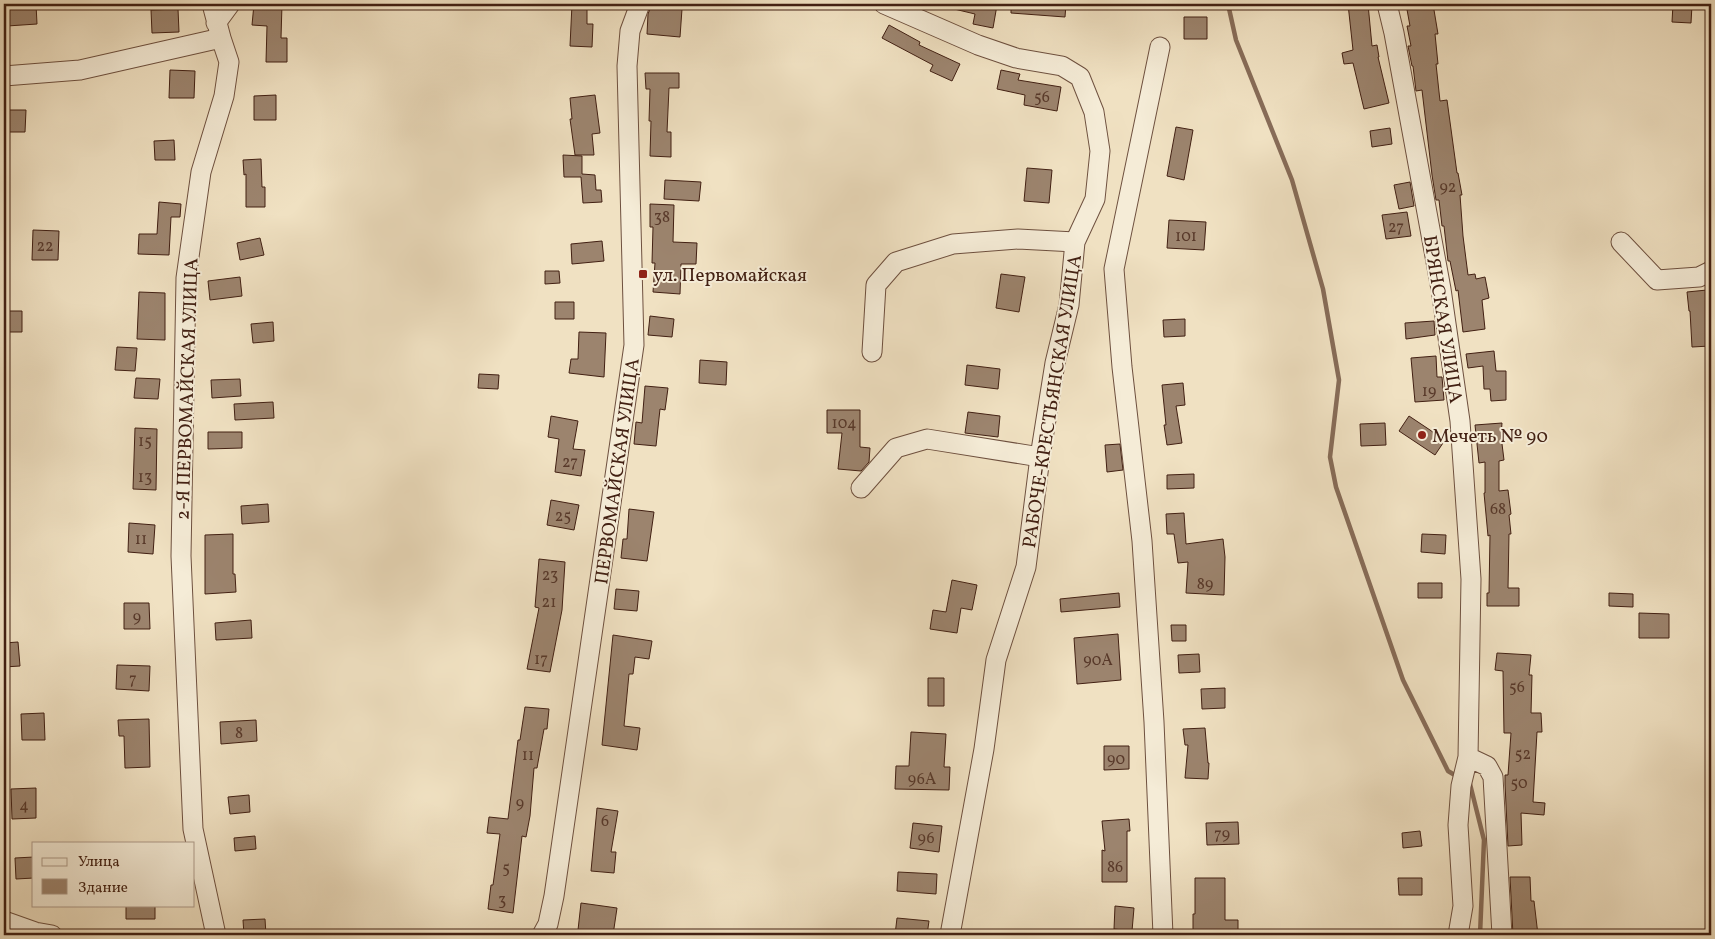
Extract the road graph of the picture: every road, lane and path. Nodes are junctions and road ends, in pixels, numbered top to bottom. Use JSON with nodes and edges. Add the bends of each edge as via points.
{"nodes":[{"id":1,"x":212,"y":4,"type":"edge"},
{"id":2,"x":230,"y":4,"type":"edge"},
{"id":3,"x":640,"y":4,"type":"edge"},
{"id":4,"x":884,"y":4,"type":"edge"},
{"id":5,"x":1387,"y":4,"type":"edge"},
{"id":6,"x":218,"y":30,"type":"junction"},
{"id":7,"x":1160,"y":47,"type":"dead end"},
{"id":8,"x":4,"y":76,"type":"edge"},
{"id":9,"x":1075,"y":242,"type":"junction"},
{"id":10,"x":1621,"y":242,"type":"dead end"},
{"id":11,"x":1711,"y":271,"type":"edge"},
{"id":12,"x":872,"y":352,"type":"dead end"},
{"id":13,"x":1040,"y":457,"type":"junction"},
{"id":14,"x":861,"y":488,"type":"dead end"},
{"id":15,"x":1468,"y":757,"type":"junction"},
{"id":16,"x":4,"y":921,"type":"edge"},
{"id":17,"x":550,"y":931,"type":"edge"},
{"id":18,"x":52,"y":935,"type":"edge"},
{"id":19,"x":216,"y":935,"type":"edge"},
{"id":20,"x":950,"y":935,"type":"edge"},
{"id":21,"x":1164,"y":935,"type":"edge"},
{"id":22,"x":1458,"y":935,"type":"edge"},
{"id":23,"x":1502,"y":935,"type":"edge"}],
"edges":[{"from":1,"to":6,"type":"street","name":"2-Я ПЕРВОМАЙСКАЯ УЛИЦА"},
{"from":2,"to":6,"type":"street"},
{"from":3,"to":17,"type":"street","name":"ПЕРВОМАЙСКАЯ УЛИЦА","via":[[630,31],[627,66],[634,345]]},
{"from":4,"to":9,"type":"street","name":"РАБОЧЕ-КРЕСТЬЯНСКАЯ УЛИЦА","via":[[978,45],[1016,58],[1062,66],[1080,77],[1094,112],[1100,151],[1095,199]]},
{"from":5,"to":15,"type":"street","name":"БРЯНСКАЯ УЛИЦА","via":[[1441,289],[1460,421],[1471,579]]},
{"from":6,"to":8,"type":"street","via":[[80,70]]},
{"from":6,"to":19,"type":"street","name":"2-Я ПЕРВОМАЙСКАЯ УЛИЦА","via":[[229,62],[224,96],[200,172],[186,278],[182,556],[193,829]]},
{"from":7,"to":21,"type":"street","via":[[1114,268],[1142,541]]},
{"from":9,"to":12,"type":"street","via":[[1018,239],[953,244],[896,262],[876,285]]},
{"from":9,"to":13,"type":"street","name":"РАБОЧЕ-КРЕСТЬЯНСКАЯ УЛИЦА","via":[[1069,305],[1055,363]]},
{"from":10,"to":11,"type":"street","via":[[1658,280],[1699,277]]},
{"from":13,"to":14,"type":"street","via":[[927,439],[896,448]]},
{"from":13,"to":20,"type":"street","name":"РАБОЧЕ-КРЕСТЬЯНСКАЯ УЛИЦА","via":[[1026,567],[996,660],[984,749]]},
{"from":15,"to":22,"type":"street","name":"БРЯНСКАЯ УЛИЦА","via":[[1461,786],[1458,825],[1463,906]]},
{"from":15,"to":23,"type":"street","via":[[1487,766],[1493,777]]},
{"from":16,"to":18,"type":"street"}]}
